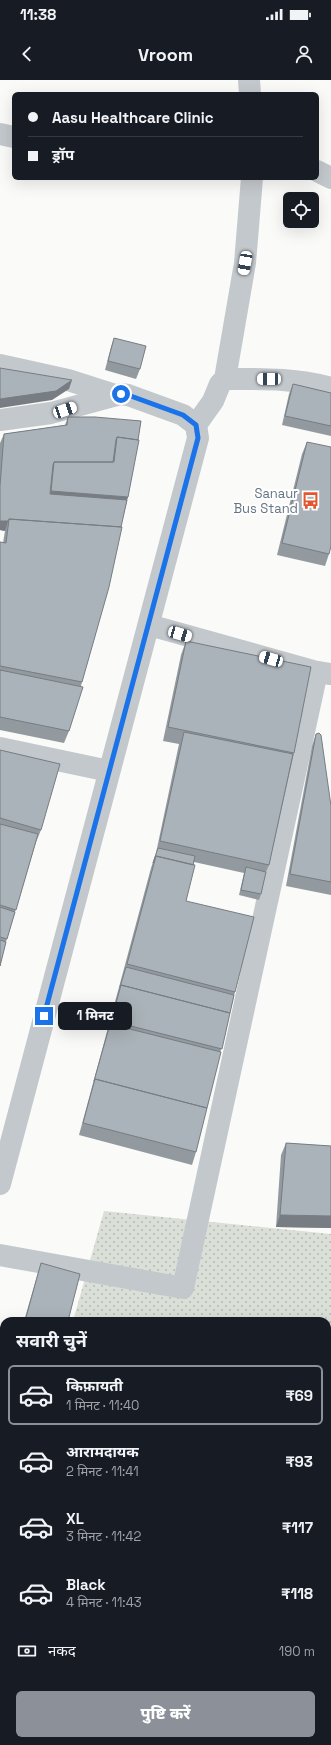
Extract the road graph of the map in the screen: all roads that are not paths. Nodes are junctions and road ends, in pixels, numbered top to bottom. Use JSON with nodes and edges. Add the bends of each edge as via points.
{"nodes":[{"id":1,"x":249,"y":80,"type":"edge"},
{"id":2,"x":250,"y":92,"type":"edge"},
{"id":3,"x":0,"y":134,"type":"edge"},
{"id":4,"x":12,"y":137,"type":"edge"},
{"id":5,"x":319,"y":172,"type":"edge"},
{"id":6,"x":331,"y":178,"type":"edge"},
{"id":7,"x":252,"y":180,"type":"edge"},
{"id":8,"x":0,"y":365,"type":"edge"},
{"id":9,"x":225,"y":379,"type":"junction"},
{"id":10,"x":331,"y":388,"type":"edge"},
{"id":11,"x":115,"y":395,"type":"junction"},
{"id":12,"x":0,"y":420,"type":"edge"},
{"id":13,"x":196,"y":425,"type":"junction"},
{"id":14,"x":149,"y":625,"type":"junction"},
{"id":15,"x":324,"y":673,"type":"edge"},
{"id":16,"x":0,"y":748,"type":"edge"},
{"id":17,"x":109,"y":771,"type":"junction"},
{"id":18,"x":0,"y":1184,"type":"edge"},
{"id":19,"x":0,"y":1255,"type":"edge"}],
"edges":[{"from":1,"to":2,"type":"street"},
{"from":3,"to":4,"type":"street"},
{"from":5,"to":6,"type":"street"},
{"from":7,"to":9,"type":"street","via":[[245,263]]},
{"from":8,"to":11,"type":"street","via":[[68,380]]},
{"from":9,"to":10,"type":"street","via":[[284,380]]},
{"from":9,"to":13,"type":"street"},
{"from":11,"to":12,"type":"street","via":[[51,413]]},
{"from":11,"to":13,"type":"street","via":[[128,395],[170,410],[183,415]]},
{"from":13,"to":14,"type":"street","via":[[198,438]]},
{"from":14,"to":15,"type":"street"},
{"from":14,"to":17,"type":"street"},
{"from":15,"to":19,"type":"street","via":[[183,1288]]},
{"from":16,"to":17,"type":"street"},
{"from":17,"to":18,"type":"street"}]}
